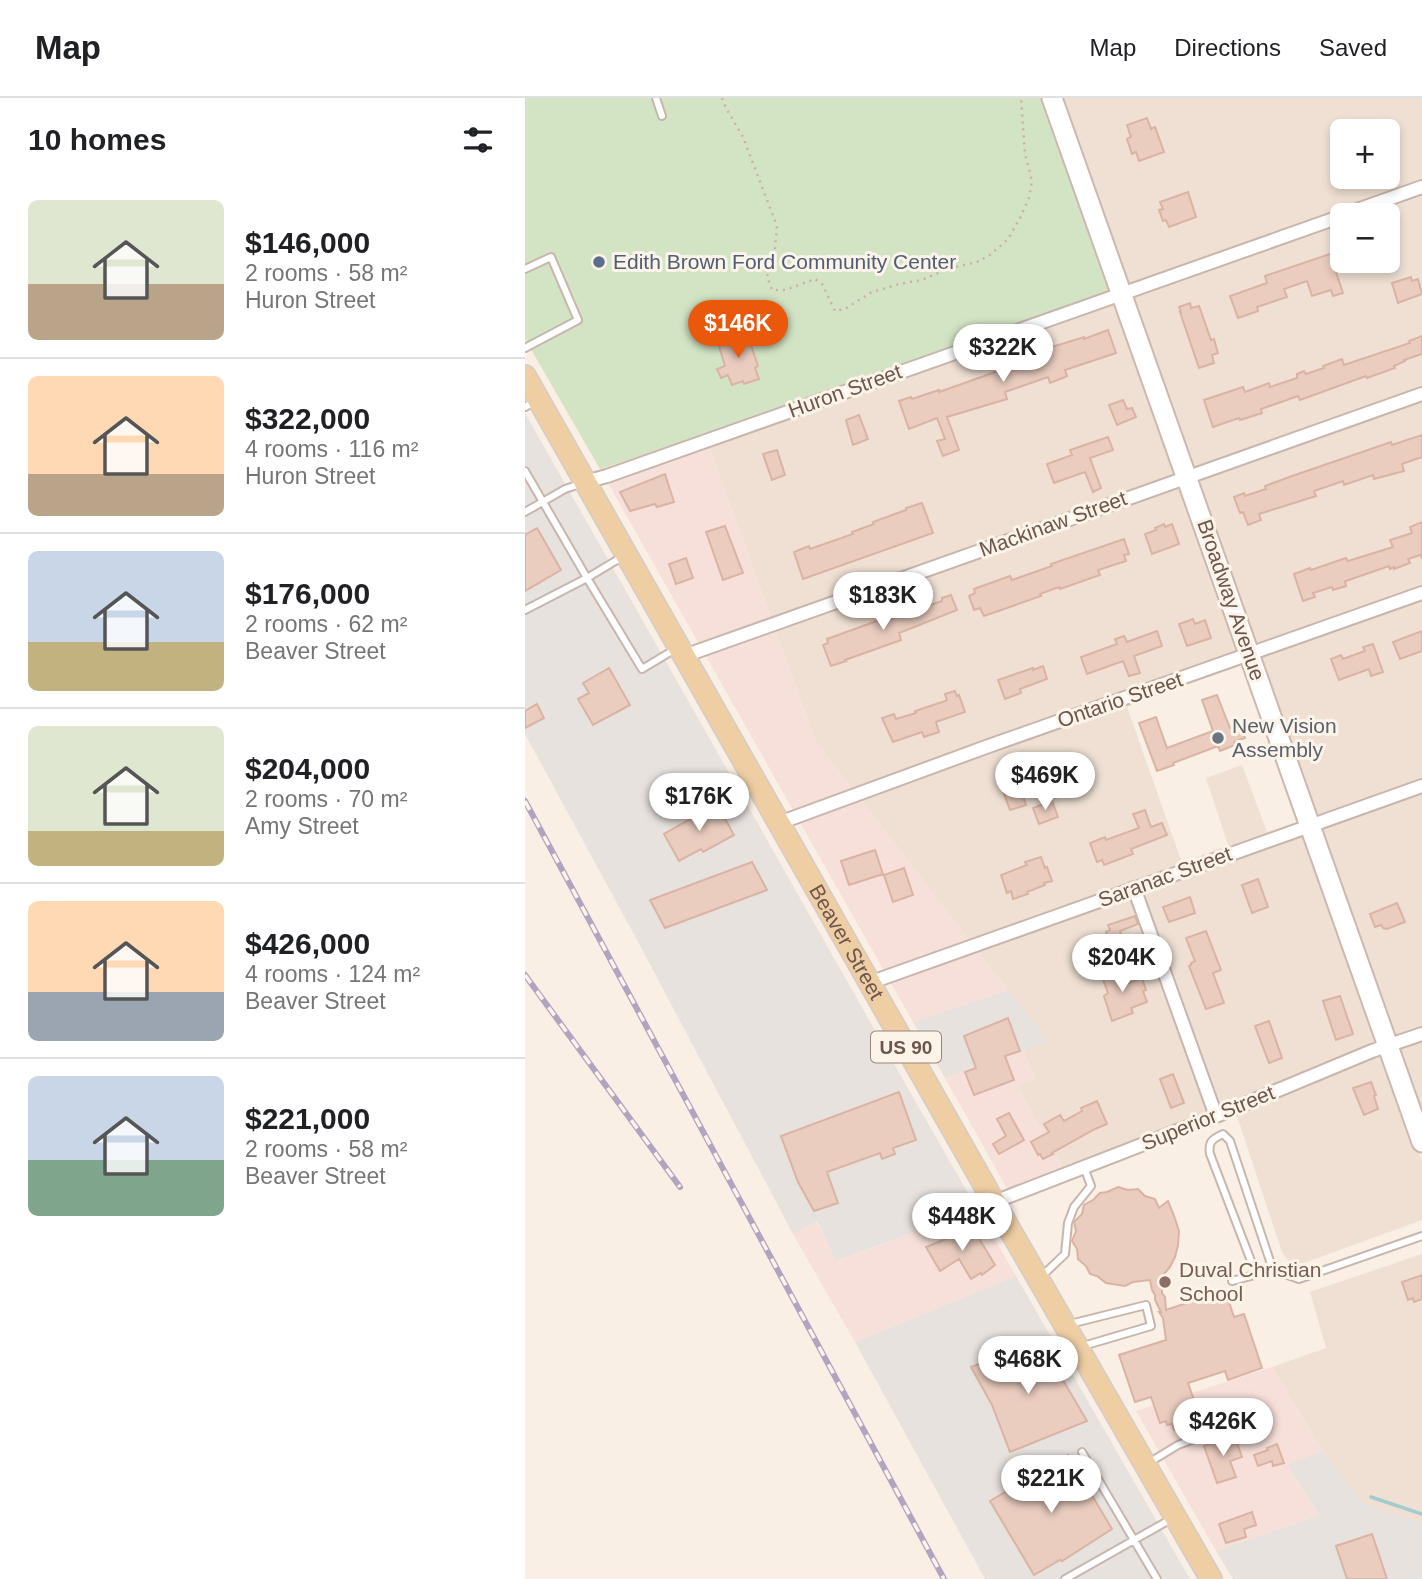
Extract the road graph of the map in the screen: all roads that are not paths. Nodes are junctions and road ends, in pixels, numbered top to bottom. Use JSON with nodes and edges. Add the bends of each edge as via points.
{"nodes":[{"id":1,"x":656,"y":98,"type":"edge"},
{"id":2,"x":1052,"y":98,"type":"edge"},
{"id":3,"x":662,"y":116,"type":"dead end"},
{"id":4,"x":1422,"y":187,"type":"edge"},
{"id":5,"x":1377,"y":203,"type":"edge"},
{"id":6,"x":1330,"y":220,"type":"edge"},
{"id":7,"x":525,"y":269,"type":"edge"},
{"id":8,"x":1121,"y":293,"type":"junction"},
{"id":9,"x":525,"y":348,"type":"edge"},
{"id":10,"x":525,"y":376,"type":"edge"},
{"id":11,"x":1422,"y":394,"type":"edge"},
{"id":12,"x":532,"y":403,"type":"edge"},
{"id":13,"x":525,"y":471,"type":"edge"},
{"id":14,"x":1187,"y":477,"type":"junction"},
{"id":15,"x":585,"y":482,"type":"junction"},
{"id":16,"x":543,"y":502,"type":"junction"},
{"id":17,"x":525,"y":512,"type":"edge"},
{"id":18,"x":627,"y":554,"type":"junction"},
{"id":19,"x":587,"y":578,"type":"junction"},
{"id":20,"x":1422,"y":593,"type":"edge"},
{"id":21,"x":525,"y":610,"type":"edge"},
{"id":22,"x":681,"y":651,"type":"junction"},
{"id":23,"x":1250,"y":654,"type":"junction"},
{"id":24,"x":1422,"y":786,"type":"edge"},
{"id":25,"x":779,"y":823,"type":"junction"},
{"id":26,"x":1310,"y":825,"type":"junction"},
{"id":27,"x":1135,"y":888,"type":"junction"},
{"id":28,"x":869,"y":983,"type":"junction"},
{"id":29,"x":1422,"y":1034,"type":"edge"},
{"id":30,"x":1388,"y":1046,"type":"junction"},
{"id":31,"x":1216,"y":1116,"type":"junction"},
{"id":32,"x":1422,"y":1142,"type":"edge"},
{"id":33,"x":1084,"y":1167,"type":"junction"},
{"id":34,"x":994,"y":1202,"type":"junction"},
{"id":35,"x":1422,"y":1236,"type":"edge"},
{"id":36,"x":1273,"y":1269,"type":"junction"},
{"id":37,"x":1256,"y":1274,"type":"junction"},
{"id":38,"x":1038,"y":1279,"type":"junction"},
{"id":39,"x":1232,"y":1281,"type":"dead end"},
{"id":40,"x":1065,"y":1325,"type":"junction"},
{"id":41,"x":1077,"y":1347,"type":"junction"},
{"id":42,"x":1251,"y":1418,"type":"dead end"},
{"id":43,"x":1082,"y":1452,"type":"dead end"},
{"id":44,"x":1145,"y":1465,"type":"junction"},
{"id":45,"x":1175,"y":1517,"type":"junction"},
{"id":46,"x":1134,"y":1541,"type":"junction"},
{"id":47,"x":1065,"y":1579,"type":"edge"},
{"id":48,"x":1157,"y":1579,"type":"edge"},
{"id":49,"x":1211,"y":1579,"type":"edge"}],
"edges":[{"from":1,"to":3,"type":"lane"},
{"from":2,"to":8,"type":"street","name":"Broadway Avenue"},
{"from":4,"to":5,"type":"street","name":"Huron Street"},
{"from":6,"to":8,"type":"street","name":"Huron Street"},
{"from":7,"to":9,"type":"lane","via":[[551,257],[578,320]]},
{"from":8,"to":14,"type":"street","name":"Broadway Avenue"},
{"from":8,"to":15,"type":"street","name":"Huron Street"},
{"from":10,"to":12,"type":"main road","name":"Beaver Street","number":"US 90"},
{"from":11,"to":14,"type":"street","name":"Mackinaw Street"},
{"from":12,"to":15,"type":"main road","name":"Beaver Street","number":"US 90"},
{"from":13,"to":16,"type":"lane"},
{"from":14,"to":22,"type":"street","name":"Mackinaw Street"},
{"from":14,"to":23,"type":"street","name":"Broadway Avenue"},
{"from":15,"to":16,"type":"lane"},
{"from":15,"to":18,"type":"main road","name":"Beaver Street","number":"US 90"},
{"from":16,"to":17,"type":"lane"},
{"from":16,"to":19,"type":"lane"},
{"from":18,"to":19,"type":"lane"},
{"from":18,"to":22,"type":"main road","name":"Beaver Street","number":"US 90"},
{"from":19,"to":21,"type":"lane"},
{"from":19,"to":22,"type":"lane","via":[[642,669]]},
{"from":20,"to":23,"type":"street","name":"Ontario Street"},
{"from":22,"to":25,"type":"main road","name":"Beaver Street","number":"US 90"},
{"from":23,"to":25,"type":"street","name":"Ontario Street"},
{"from":23,"to":26,"type":"street","name":"Broadway Avenue"},
{"from":24,"to":26,"type":"street","name":"Saranac Street"},
{"from":25,"to":28,"type":"main road","name":"Beaver Street","number":"US 90"},
{"from":26,"to":27,"type":"street","name":"Saranac Street"},
{"from":26,"to":30,"type":"street","name":"Broadway Avenue"},
{"from":27,"to":28,"type":"street","name":"Saranac Street"},
{"from":27,"to":31,"type":"street"},
{"from":28,"to":34,"type":"main road","name":"Beaver Street","number":"US 90"},
{"from":29,"to":30,"type":"street","name":"Superior Street"},
{"from":30,"to":31,"type":"street","name":"Superior Street"},
{"from":30,"to":32,"type":"street","name":"Broadway Avenue"},
{"from":31,"to":33,"type":"street","name":"Superior Street"},
{"from":33,"to":34,"type":"street","name":"Superior Street"},
{"from":33,"to":38,"type":"lane","via":[[1091,1186],[1073,1207],[1065,1255]]},
{"from":34,"to":38,"type":"main road","name":"Beaver Street","number":"US 90"},
{"from":35,"to":36,"type":"lane","via":[[1299,1279]]},
{"from":36,"to":37,"type":"lane"},
{"from":36,"to":37,"type":"lane","via":[[1230,1141],[1223,1134],[1209,1145],[1210,1154]]},
{"from":37,"to":39,"type":"lane"},
{"from":38,"to":40,"type":"main road","name":"Beaver Street","number":"US 90"},
{"from":40,"to":41,"type":"main road","name":"Beaver Street","number":"US 90"},
{"from":40,"to":41,"type":"lane","via":[[1146,1305],[1151,1326]]},
{"from":41,"to":44,"type":"main road","name":"Beaver Street","number":"US 90"},
{"from":42,"to":44,"type":"lane","via":[[1178,1445]]},
{"from":43,"to":46,"type":"lane"},
{"from":44,"to":45,"type":"main road","name":"Beaver Street","number":"US 90"},
{"from":45,"to":46,"type":"lane"},
{"from":45,"to":49,"type":"main road","name":"Beaver Street","number":"US 90"},
{"from":46,"to":47,"type":"lane"},
{"from":46,"to":48,"type":"lane"}]}
